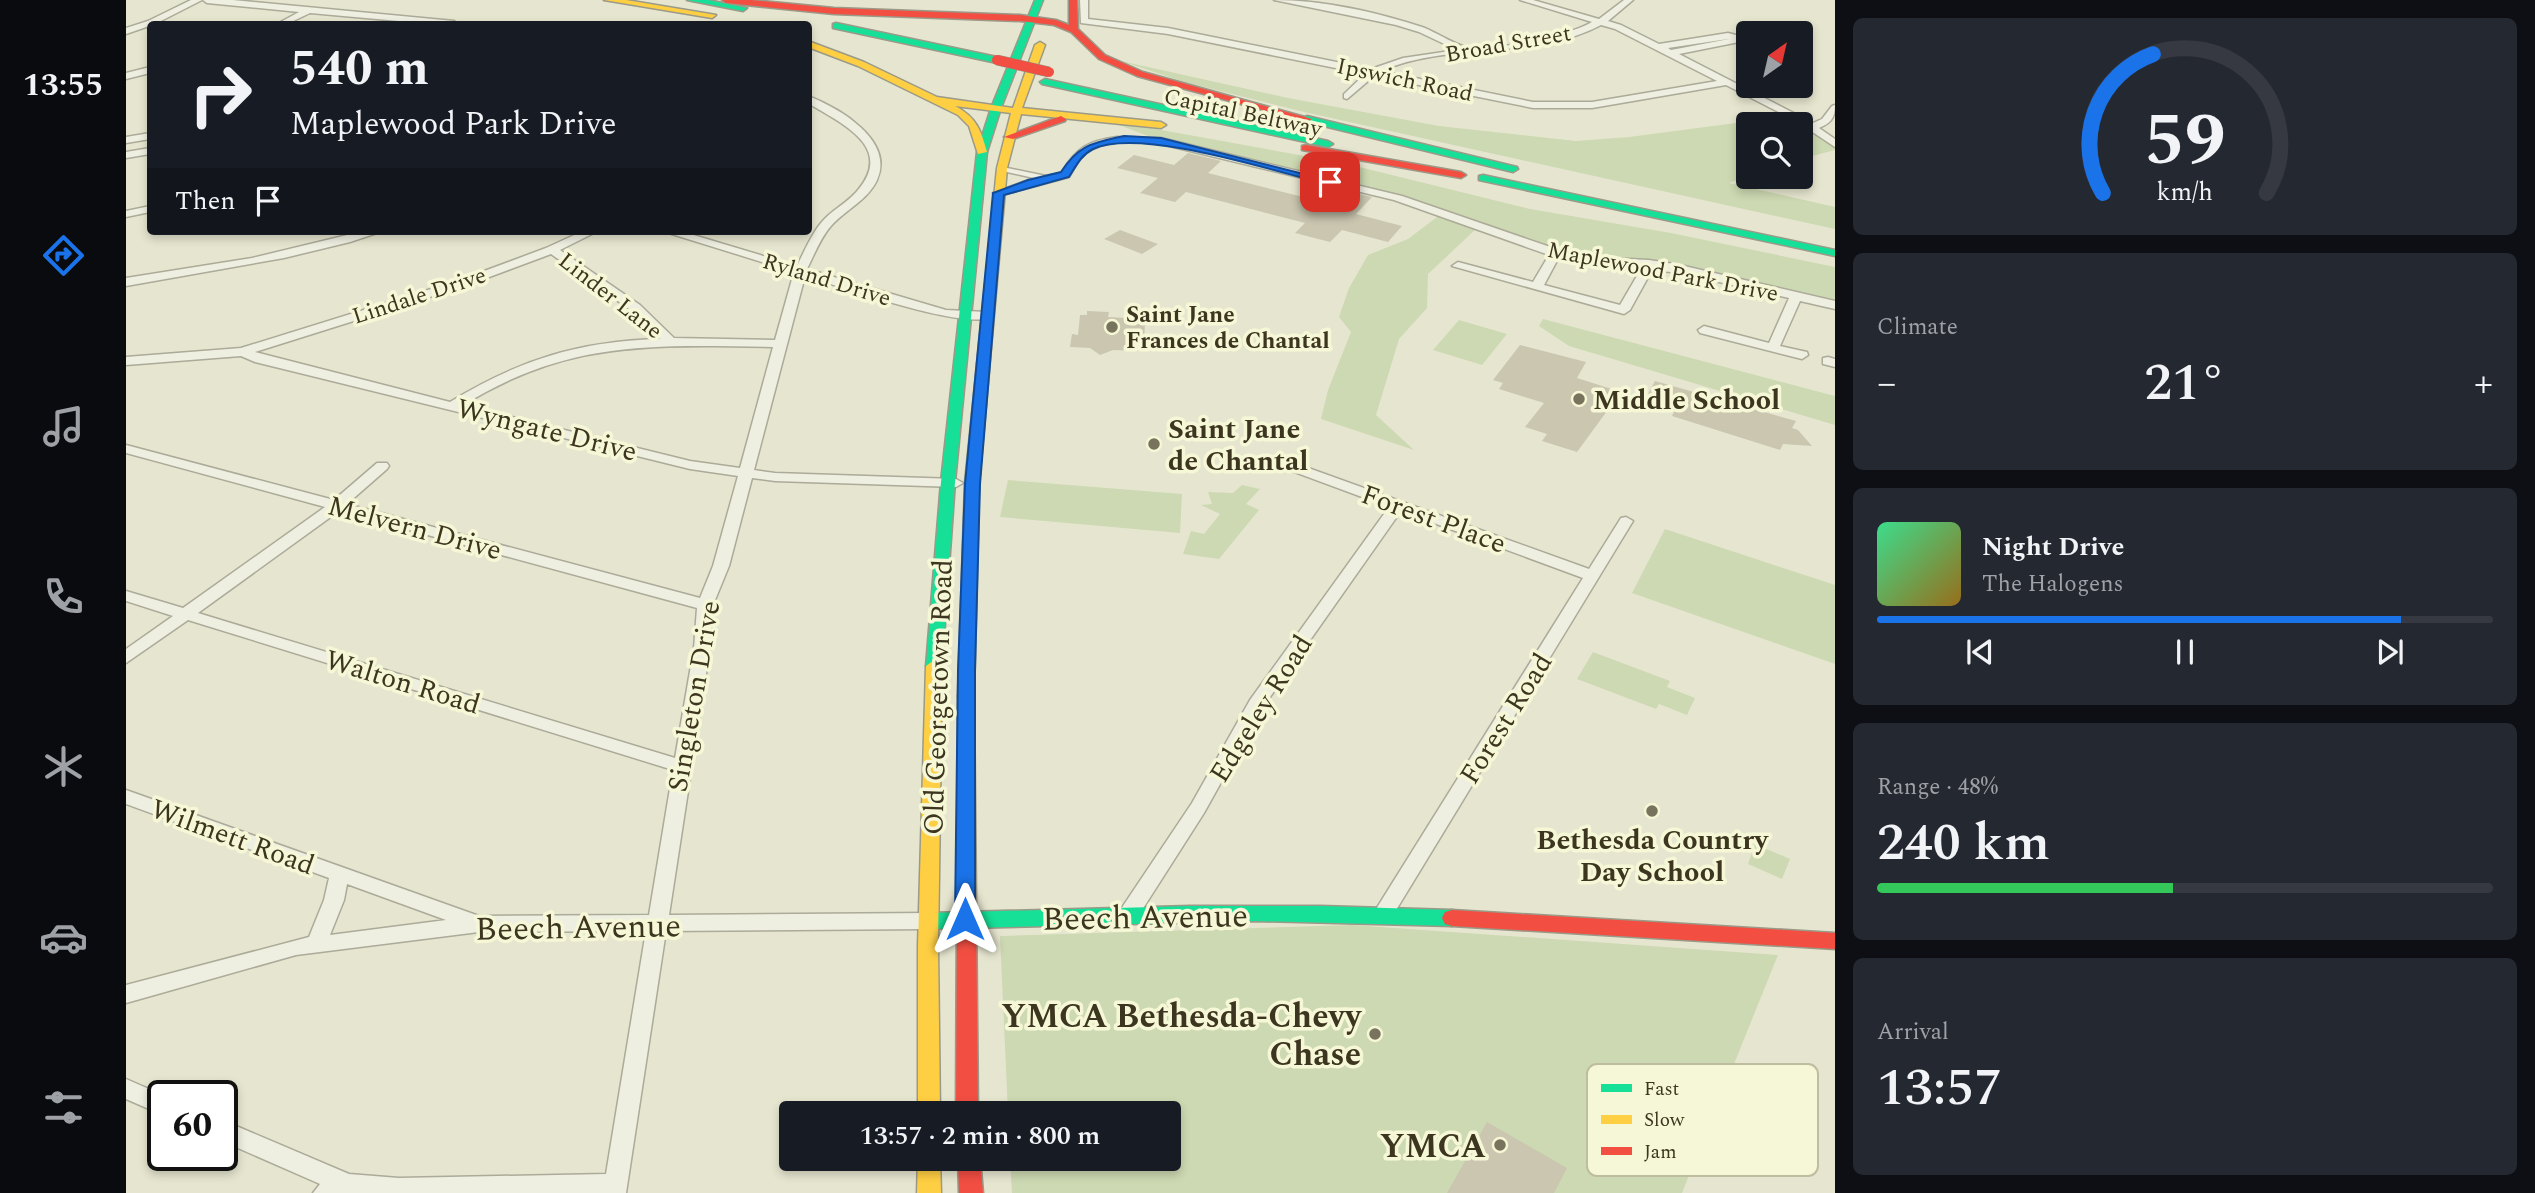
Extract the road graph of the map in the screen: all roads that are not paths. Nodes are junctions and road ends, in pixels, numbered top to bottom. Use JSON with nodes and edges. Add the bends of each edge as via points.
{"nodes":[{"id":1,"x":198,"y":0,"type":"edge"},
{"id":2,"x":207,"y":0,"type":"edge"},
{"id":3,"x":691,"y":0,"type":"edge"},
{"id":4,"x":726,"y":0,"type":"edge"},
{"id":5,"x":1037,"y":0,"type":"edge"},
{"id":6,"x":1073,"y":0,"type":"edge"},
{"id":7,"x":1084,"y":0,"type":"edge"},
{"id":8,"x":1278,"y":0,"type":"edge"},
{"id":9,"x":1524,"y":0,"type":"edge"},
{"id":10,"x":1629,"y":0,"type":"edge"},
{"id":11,"x":613,"y":1,"type":"edge"},
{"id":12,"x":309,"y":10,"type":"junction"},
{"id":13,"x":1051,"y":16,"type":"junction"},
{"id":14,"x":982,"y":17,"type":"junction"},
{"id":15,"x":1032,"y":19,"type":"junction"},
{"id":16,"x":154,"y":21,"type":"edge"},
{"id":17,"x":287,"y":21,"type":"edge"},
{"id":18,"x":423,"y":21,"type":"edge"},
{"id":19,"x":722,"y":21,"type":"edge"},
{"id":20,"x":743,"y":21,"type":"edge"},
{"id":21,"x":1602,"y":22,"type":"junction"},
{"id":22,"x":147,"y":24,"type":"edge"},
{"id":23,"x":1079,"y":26,"type":"junction"},
{"id":24,"x":126,"y":31,"type":"edge"},
{"id":25,"x":812,"y":33,"type":"edge"},
{"id":26,"x":812,"y":46,"type":"edge"},
{"id":27,"x":1660,"y":47,"type":"junction"},
{"id":28,"x":1466,"y":51,"type":"junction"},
{"id":29,"x":1672,"y":53,"type":"junction"},
{"id":30,"x":995,"y":65,"type":"junction"},
{"id":31,"x":147,"y":71,"type":"edge"},
{"id":32,"x":1373,"y":72,"type":"junction"},
{"id":33,"x":126,"y":76,"type":"edge"},
{"id":34,"x":1727,"y":82,"type":"junction"},
{"id":35,"x":1347,"y":96,"type":"dead end"},
{"id":36,"x":935,"y":100,"type":"junction"},
{"id":37,"x":812,"y":101,"type":"edge"},
{"id":38,"x":996,"y":108,"type":"junction"},
{"id":39,"x":1835,"y":108,"type":"edge"},
{"id":40,"x":1017,"y":109,"type":"junction"},
{"id":41,"x":1786,"y":112,"type":"edge"},
{"id":42,"x":1090,"y":117,"type":"junction"},
{"id":43,"x":1813,"y":127,"type":"edge"},
{"id":44,"x":1813,"y":129,"type":"edge"},
{"id":45,"x":147,"y":136,"type":"edge"},
{"id":46,"x":1009,"y":137,"type":"junction"},
{"id":47,"x":126,"y":139,"type":"edge"},
{"id":48,"x":1835,"y":144,"type":"edge"},
{"id":49,"x":147,"y":152,"type":"edge"},
{"id":50,"x":982,"y":152,"type":"junction"},
{"id":51,"x":126,"y":155,"type":"edge"},
{"id":52,"x":1002,"y":168,"type":"junction"},
{"id":53,"x":1508,"y":176,"type":"junction"},
{"id":54,"x":1058,"y":178,"type":"junction"},
{"id":55,"x":998,"y":193,"type":"junction"},
{"id":56,"x":147,"y":210,"type":"edge"},
{"id":57,"x":126,"y":214,"type":"edge"},
{"id":58,"x":360,"y":235,"type":"edge"},
{"id":59,"x":584,"y":235,"type":"edge"},
{"id":60,"x":681,"y":235,"type":"edge"},
{"id":61,"x":1835,"y":236,"type":"edge"},
{"id":62,"x":552,"y":250,"type":"junction"},
{"id":63,"x":1556,"y":253,"type":"junction"},
{"id":64,"x":1835,"y":253,"type":"edge"},
{"id":65,"x":1649,"y":264,"type":"junction"},
{"id":66,"x":1458,"y":266,"type":"dead end"},
{"id":67,"x":800,"y":271,"type":"junction"},
{"id":68,"x":126,"y":282,"type":"edge"},
{"id":69,"x":1537,"y":286,"type":"junction"},
{"id":70,"x":1796,"y":296,"type":"junction"},
{"id":71,"x":1835,"y":305,"type":"edge"},
{"id":72,"x":965,"y":315,"type":"junction"},
{"id":73,"x":987,"y":316,"type":"junction"},
{"id":74,"x":1704,"y":330,"type":"dead end"},
{"id":75,"x":669,"y":340,"type":"junction"},
{"id":76,"x":782,"y":344,"type":"junction"},
{"id":77,"x":1773,"y":348,"type":"junction"},
{"id":78,"x":243,"y":352,"type":"junction"},
{"id":79,"x":1802,"y":355,"type":"dead end"},
{"id":80,"x":126,"y":361,"type":"edge"},
{"id":81,"x":452,"y":406,"type":"junction"},
{"id":82,"x":126,"y":449,"type":"edge"},
{"id":83,"x":1275,"y":460,"type":"dead end"},
{"id":84,"x":382,"y":466,"type":"dead end"},
{"id":85,"x":746,"y":474,"type":"junction"},
{"id":86,"x":948,"y":482,"type":"junction"},
{"id":87,"x":972,"y":484,"type":"junction"},
{"id":88,"x":1398,"y":505,"type":"junction"},
{"id":89,"x":336,"y":506,"type":"junction"},
{"id":90,"x":1626,"y":521,"type":"dead end"},
{"id":91,"x":1593,"y":576,"type":"junction"},
{"id":92,"x":126,"y":596,"type":"edge"},
{"id":93,"x":705,"y":605,"type":"junction"},
{"id":94,"x":186,"y":615,"type":"junction"},
{"id":95,"x":126,"y":657,"type":"edge"},
{"id":96,"x":681,"y":766,"type":"junction"},
{"id":97,"x":126,"y":797,"type":"edge"},
{"id":98,"x":339,"y":874,"type":"junction"},
{"id":99,"x":1383,"y":914,"type":"junction"},
{"id":100,"x":1128,"y":915,"type":"junction"},
{"id":101,"x":965,"y":919,"type":"junction"},
{"id":102,"x":929,"y":921,"type":"junction"},
{"id":103,"x":479,"y":925,"type":"junction"},
{"id":104,"x":658,"y":925,"type":"junction"},
{"id":105,"x":1835,"y":941,"type":"edge"},
{"id":106,"x":316,"y":944,"type":"junction"},
{"id":107,"x":126,"y":994,"type":"edge"},
{"id":108,"x":126,"y":1089,"type":"edge"},
{"id":109,"x":147,"y":1098,"type":"edge"},
{"id":110,"x":929,"y":1101,"type":"edge"},
{"id":111,"x":967,"y":1101,"type":"edge"},
{"id":112,"x":238,"y":1137,"type":"edge"},
{"id":113,"x":929,"y":1171,"type":"edge"},
{"id":114,"x":970,"y":1171,"type":"edge"},
{"id":115,"x":348,"y":1185,"type":"junction"},
{"id":116,"x":614,"y":1189,"type":"edge"},
{"id":117,"x":325,"y":1193,"type":"edge"},
{"id":118,"x":929,"y":1193,"type":"edge"},
{"id":119,"x":971,"y":1193,"type":"edge"}],
"edges":[{"from":1,"to":16,"type":"street"},
{"from":2,"to":12,"type":"street"},
{"from":3,"to":30,"type":"main road","name":"Capital Beltway","via":[[805,19]]},
{"from":4,"to":14,"type":"main road","via":[[834,11]]},
{"from":5,"to":14,"type":"main road"},
{"from":5,"to":15,"type":"main road","name":"Old Georgetown Road"},
{"from":6,"to":23,"type":"main road"},
{"from":7,"to":23,"type":"street"},
{"from":8,"to":28,"type":"street","via":[[1411,26]]},
{"from":9,"to":21,"type":"street"},
{"from":10,"to":21,"type":"street","name":"Broad Street"},
{"from":11,"to":19,"type":"main road"},
{"from":11,"to":20,"type":"main road"},
{"from":12,"to":17,"type":"street"},
{"from":12,"to":18,"type":"street"},
{"from":13,"to":15,"type":"main road"},
{"from":13,"to":23,"type":"main road"},
{"from":13,"to":40,"type":"main road","name":"Old Georgetown Road"},
{"from":14,"to":15,"type":"main road"},
{"from":15,"to":38,"type":"main road","name":"Old Georgetown Road"},
{"from":21,"to":27,"type":"street"},
{"from":21,"to":28,"type":"street","name":"Broad Street","via":[[1555,38]]},
{"from":22,"to":24,"type":"street"},
{"from":23,"to":32,"type":"street","name":"Ipswich Road","via":[[1168,31]]},
{"from":23,"to":53,"type":"main road","via":[[1091,49],[1140,74]]},
{"from":25,"to":30,"type":"main road","name":"Capital Beltway"},
{"from":26,"to":36,"type":"main road"},
{"from":27,"to":29,"type":"street"},
{"from":27,"to":29,"type":"street","via":[[1728,36],[1741,39]]},
{"from":28,"to":32,"type":"street","name":"Broad Street"},
{"from":29,"to":34,"type":"street"},
{"from":30,"to":53,"type":"main road","name":"Capital Beltway"},
{"from":31,"to":33,"type":"street"},
{"from":32,"to":34,"type":"street","name":"Ipswich Road","via":[[1508,101],[1559,106],[1592,105]]},
{"from":32,"to":35,"type":"street","name":"Broad Street"},
{"from":34,"to":41,"type":"street"},
{"from":36,"to":38,"type":"main road"},
{"from":36,"to":50,"type":"main road","via":[[972,123]]},
{"from":37,"to":67,"type":"street","name":"Singleton Drive","via":[[859,130],[871,144],[876,160],[872,179],[825,225]]},
{"from":38,"to":40,"type":"main road"},
{"from":38,"to":50,"type":"main road","name":"Old Georgetown Road"},
{"from":39,"to":43,"type":"street"},
{"from":40,"to":42,"type":"main road"},
{"from":40,"to":46,"type":"main road","name":"Old Georgetown Road"},
{"from":42,"to":46,"type":"main road","via":[[1056,120]]},
{"from":42,"to":53,"type":"main road"},
{"from":44,"to":48,"type":"street"},
{"from":45,"to":47,"type":"street"},
{"from":46,"to":52,"type":"main road","name":"Old Georgetown Road"},
{"from":49,"to":51,"type":"street"},
{"from":50,"to":72,"type":"main road","name":"Old Georgetown Road"},
{"from":52,"to":54,"type":"street"},
{"from":52,"to":55,"type":"main road","name":"Old Georgetown Road"},
{"from":53,"to":61,"type":"main road","name":"Capital Beltway"},
{"from":53,"to":64,"type":"main road","name":"Capital Beltway"},
{"from":54,"to":55,"type":"street"},
{"from":54,"to":63,"type":"street","name":"Maplewood Park Drive","via":[[1081,153],[1102,143],[1161,141],[1398,198]]},
{"from":55,"to":73,"type":"main road","name":"Old Georgetown Road"},
{"from":56,"to":57,"type":"street"},
{"from":58,"to":68,"type":"street","via":[[252,261]]},
{"from":59,"to":62,"type":"street","name":"Lindale Drive"},
{"from":60,"to":67,"type":"street","name":"Ryland Drive"},
{"from":62,"to":75,"type":"street","name":"Linder Lane","via":[[636,309]]},
{"from":62,"to":78,"type":"street","name":"Lindale Drive"},
{"from":63,"to":65,"type":"street","name":"Maplewood Park Drive"},
{"from":63,"to":69,"type":"street"},
{"from":65,"to":69,"type":"street","via":[[1624,310]]},
{"from":65,"to":70,"type":"street","name":"Maplewood Park Drive"},
{"from":66,"to":69,"type":"street"},
{"from":67,"to":72,"type":"street","name":"Ryland Drive","via":[[945,314]]},
{"from":67,"to":76,"type":"street","name":"Singleton Drive"},
{"from":70,"to":71,"type":"street","name":"Maplewood Park Drive"},
{"from":70,"to":77,"type":"street"},
{"from":72,"to":73,"type":"street","name":"Ryland Drive"},
{"from":72,"to":86,"type":"main road","name":"Old Georgetown Road"},
{"from":73,"to":87,"type":"main road","name":"Old Georgetown Road"},
{"from":74,"to":77,"type":"street"},
{"from":75,"to":76,"type":"street"},
{"from":75,"to":81,"type":"street","via":[[593,348],[542,361],[495,380]]},
{"from":76,"to":85,"type":"street","name":"Singleton Drive"},
{"from":77,"to":79,"type":"street"},
{"from":78,"to":80,"type":"street","name":"Wyngate Drive"},
{"from":78,"to":81,"type":"street","name":"Wyngate Drive"},
{"from":81,"to":85,"type":"street","name":"Wyngate Drive","via":[[690,465]]},
{"from":82,"to":89,"type":"street","name":"Melvern Drive"},
{"from":83,"to":88,"type":"street","name":"Forest Place"},
{"from":84,"to":89,"type":"street"},
{"from":85,"to":86,"type":"street","name":"Wyngate Drive"},
{"from":85,"to":93,"type":"street","name":"Singleton Drive","via":[[721,566]]},
{"from":86,"to":87,"type":"street","name":"Wyngate Drive"},
{"from":86,"to":102,"type":"main road","name":"Old Georgetown Road","via":[[934,665]]},
{"from":87,"to":101,"type":"main road","name":"Old Georgetown Road"},
{"from":88,"to":91,"type":"street","name":"Forest Place"},
{"from":88,"to":100,"type":"street","name":"Edgeley Road","via":[[1256,704],[1198,808]]},
{"from":89,"to":93,"type":"street","name":"Melvern Drive"},
{"from":89,"to":94,"type":"street"},
{"from":90,"to":91,"type":"street","name":"Forest Road"},
{"from":91,"to":99,"type":"street","name":"Forest Road"},
{"from":92,"to":94,"type":"street","name":"Walton Road"},
{"from":93,"to":96,"type":"street","name":"Singleton Drive"},
{"from":94,"to":95,"type":"street"},
{"from":94,"to":96,"type":"street","name":"Walton Road"},
{"from":96,"to":104,"type":"street","name":"Singleton Drive"},
{"from":97,"to":98,"type":"street","name":"Wilmett Road"},
{"from":98,"to":103,"type":"street","name":"Wilmett Road"},
{"from":98,"to":106,"type":"street","name":"Wilmett Road"},
{"from":99,"to":100,"type":"main road","name":"Beech Avenue"},
{"from":99,"to":105,"type":"main road","name":"Beech Avenue"},
{"from":100,"to":101,"type":"main road","name":"Beech Avenue"},
{"from":101,"to":102,"type":"main road","name":"Beech Avenue"},
{"from":101,"to":111,"type":"main road","name":"Old Georgetown Road"},
{"from":102,"to":104,"type":"street","name":"Beech Avenue"},
{"from":102,"to":110,"type":"main road","name":"Old Georgetown Road"},
{"from":103,"to":104,"type":"street","name":"Beech Avenue"},
{"from":103,"to":106,"type":"street","name":"Beech Avenue"},
{"from":104,"to":116,"type":"street","name":"Singleton Drive"},
{"from":106,"to":107,"type":"street","name":"Beech Avenue"},
{"from":108,"to":109,"type":"street"},
{"from":112,"to":115,"type":"street"},
{"from":113,"to":118,"type":"main road"},
{"from":114,"to":119,"type":"main road"},
{"from":115,"to":116,"type":"street"},
{"from":115,"to":117,"type":"street"}]}
